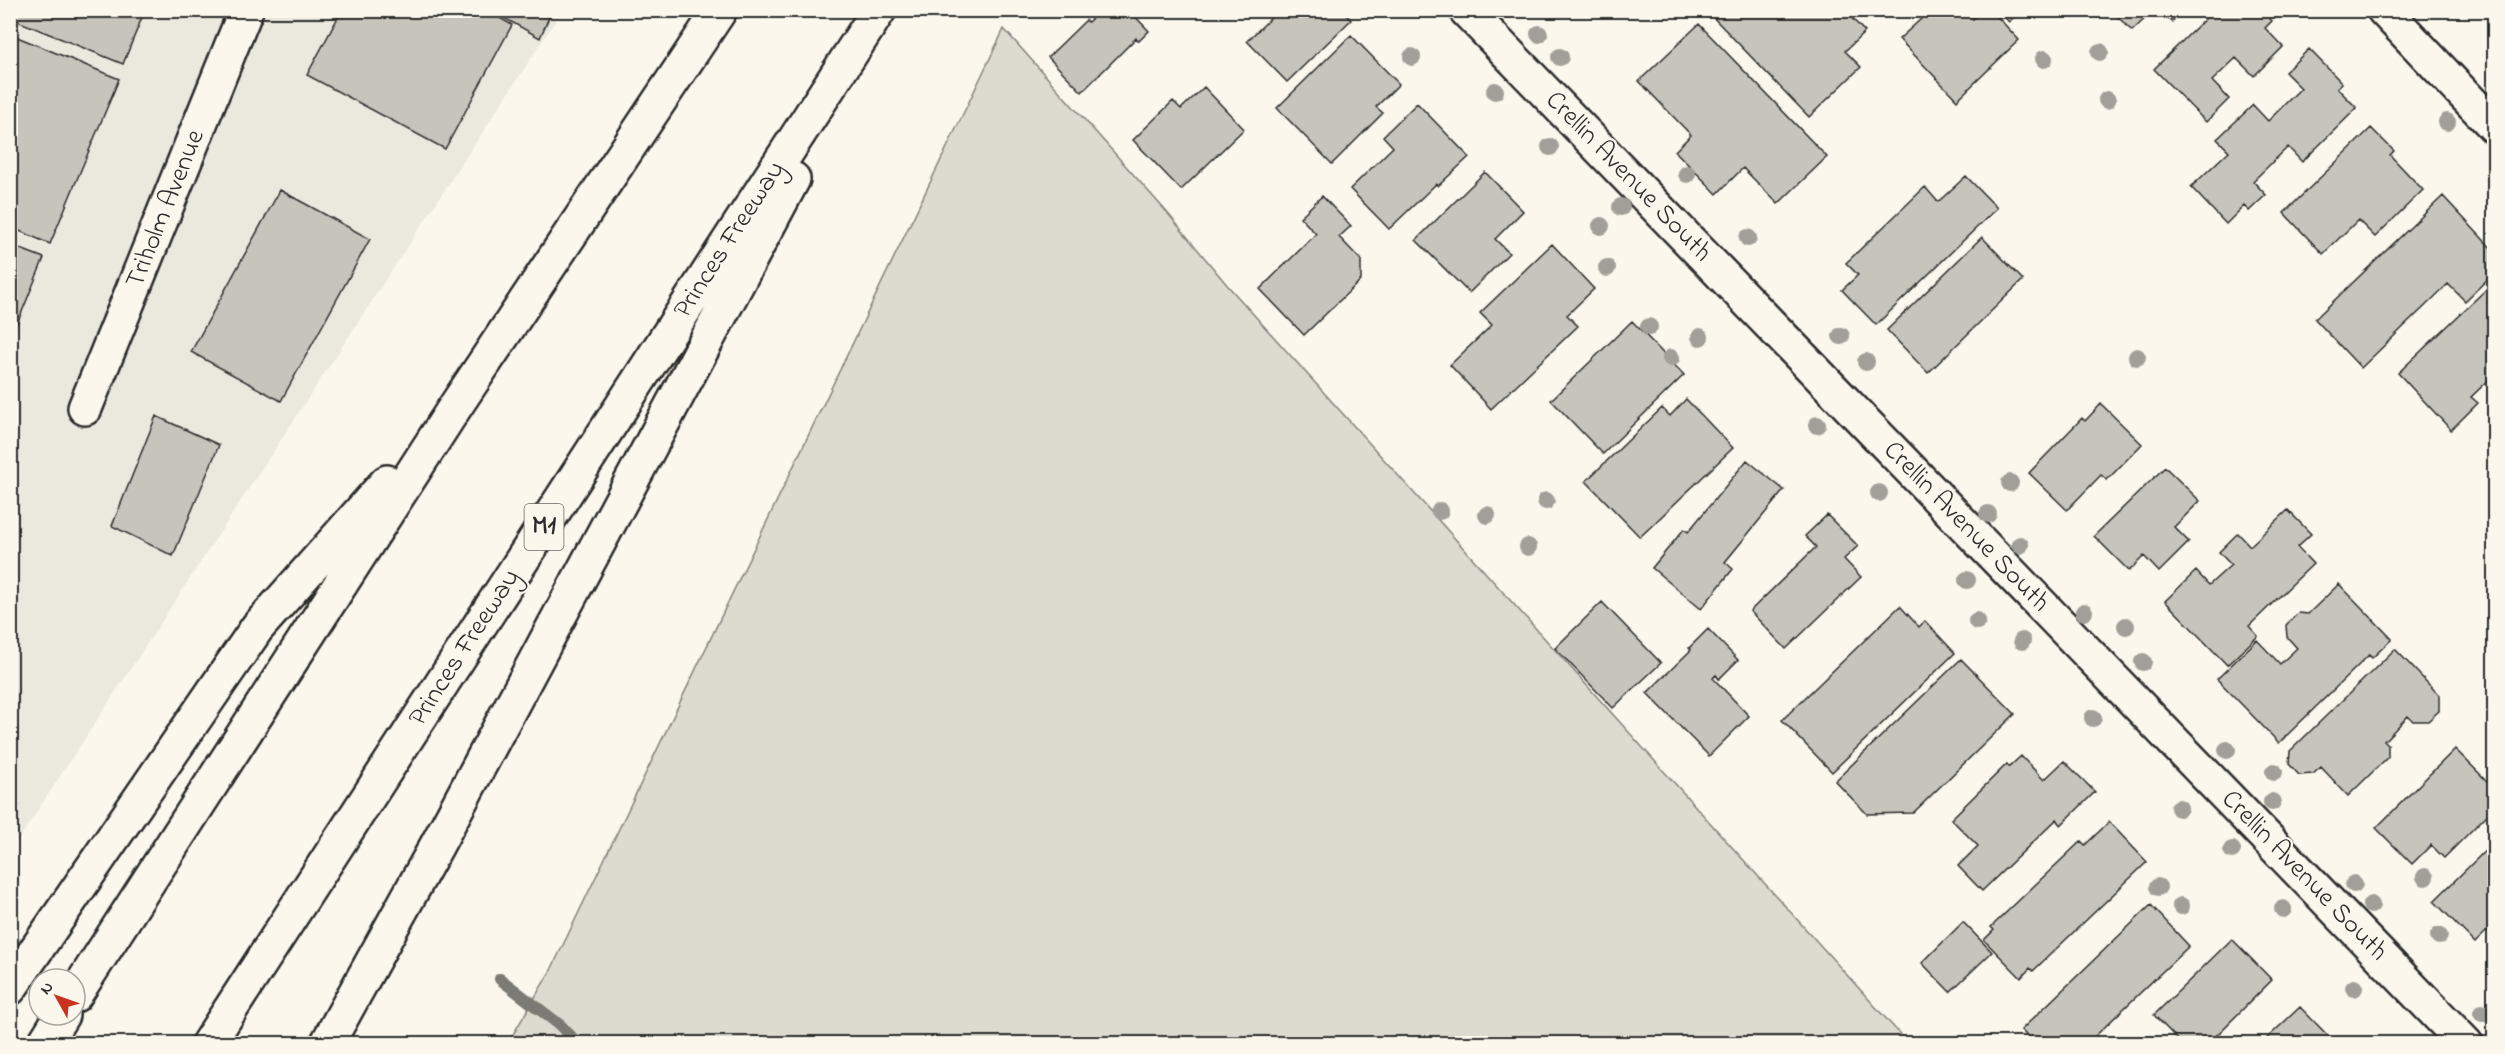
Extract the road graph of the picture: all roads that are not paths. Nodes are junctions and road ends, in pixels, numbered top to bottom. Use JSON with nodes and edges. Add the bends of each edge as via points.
{"nodes":[{"id":1,"x":246,"y":10,"type":"edge"},
{"id":2,"x":720,"y":10,"type":"edge"},
{"id":3,"x":881,"y":10,"type":"edge"},
{"id":4,"x":1466,"y":10,"type":"edge"},
{"id":5,"x":2384,"y":10,"type":"edge"},
{"id":6,"x":2494,"y":126,"type":"edge"},
{"id":7,"x":457,"y":404,"type":"junction"},
{"id":8,"x":85,"y":408,"type":"dead end"},
{"id":9,"x":87,"y":976,"type":"edge"},
{"id":10,"x":10,"y":988,"type":"edge"},
{"id":11,"x":55,"y":1027,"type":"edge"},
{"id":12,"x":44,"y":1044,"type":"edge"},
{"id":13,"x":208,"y":1044,"type":"edge"},
{"id":14,"x":327,"y":1044,"type":"edge"},
{"id":15,"x":2466,"y":1044,"type":"edge"}],
"edges":[{"from":1,"to":8,"type":"main road","name":"Triholm Avenue"},
{"from":2,"to":7,"type":"main road"},
{"from":3,"to":13,"type":"main road","name":"Princes Freeway","number":"M1"},
{"from":3,"to":14,"type":"main road"},
{"from":4,"to":15,"type":"main road","name":"Crellin Avenue South"},
{"from":5,"to":6,"type":"main road"},
{"from":7,"to":9,"type":"main road"},
{"from":7,"to":10,"type":"main road","via":[[257,628]]},
{"from":11,"to":12,"type":"main road"}]}
